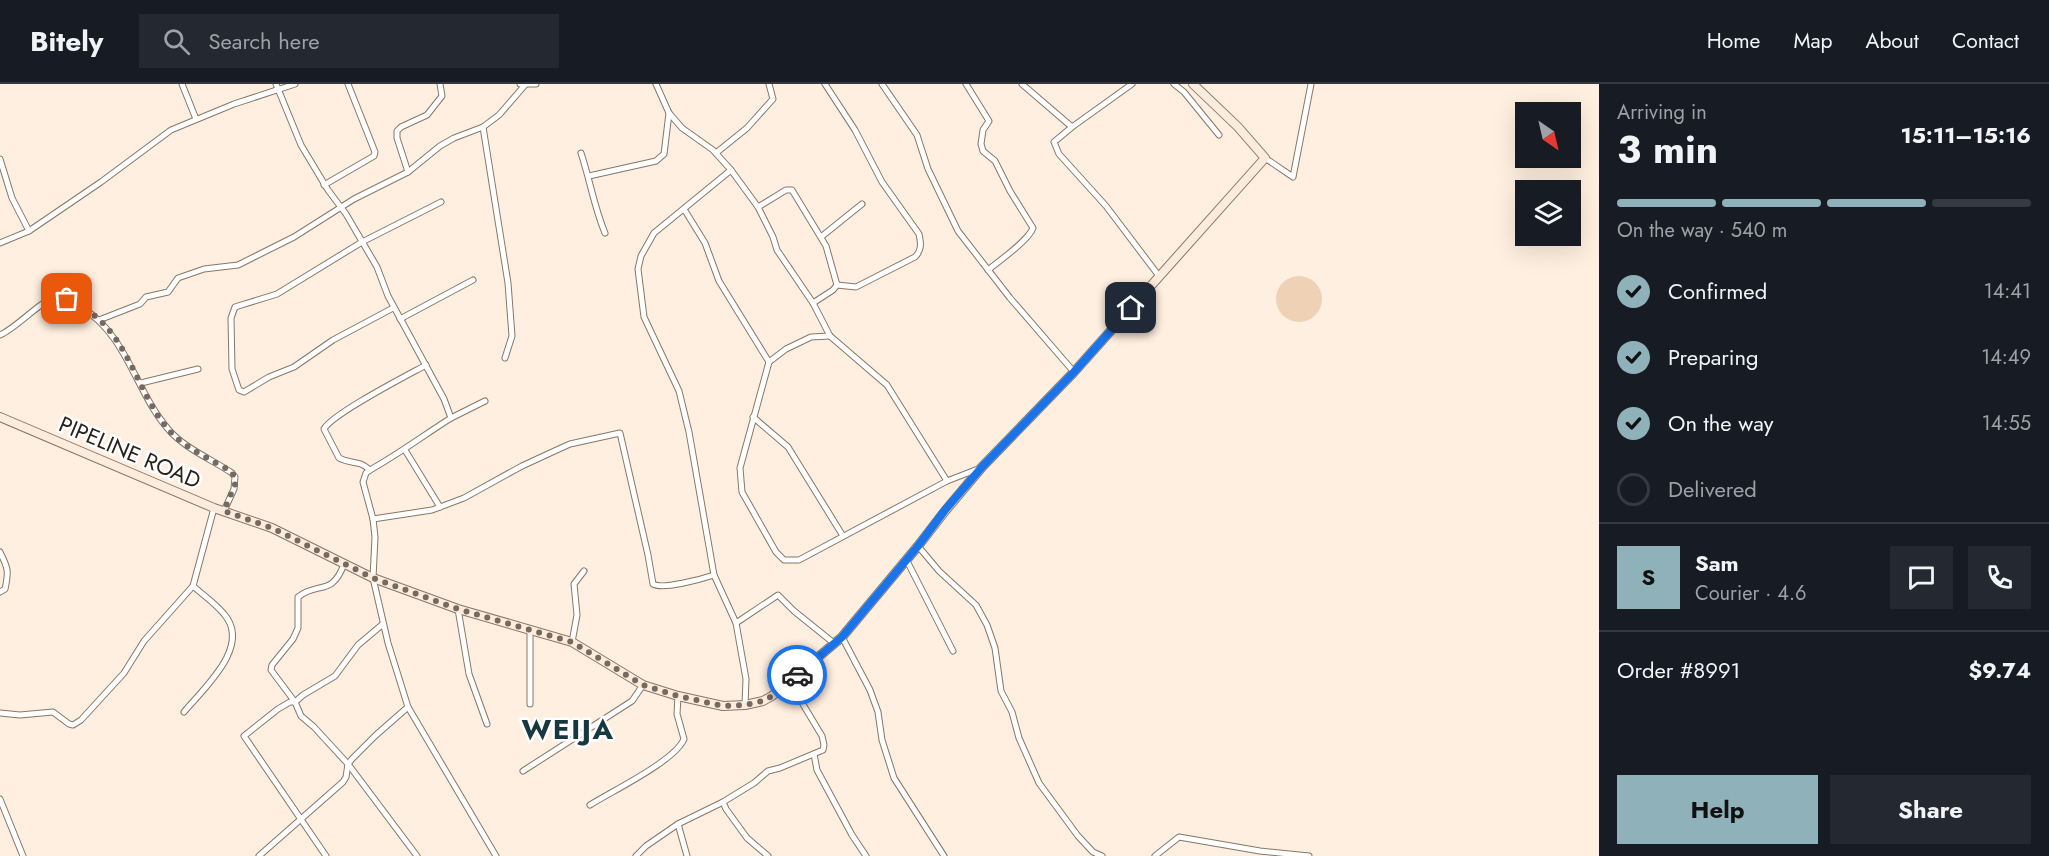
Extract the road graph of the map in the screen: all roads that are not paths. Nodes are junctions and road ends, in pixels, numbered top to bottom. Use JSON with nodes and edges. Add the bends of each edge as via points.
{"nodes":[{"id":1,"x":182,"y":84,"type":"edge"},
{"id":2,"x":295,"y":84,"type":"edge"},
{"id":3,"x":348,"y":84,"type":"edge"},
{"id":4,"x":440,"y":84,"type":"edge"},
{"id":5,"x":536,"y":84,"type":"edge"},
{"id":6,"x":656,"y":84,"type":"edge"},
{"id":7,"x":770,"y":84,"type":"edge"},
{"id":8,"x":825,"y":84,"type":"edge"},
{"id":9,"x":882,"y":84,"type":"edge"},
{"id":10,"x":966,"y":84,"type":"edge"},
{"id":11,"x":1022,"y":84,"type":"edge"},
{"id":12,"x":1115,"y":84,"type":"edge"},
{"id":13,"x":1132,"y":84,"type":"edge"},
{"id":14,"x":1174,"y":84,"type":"edge"},
{"id":15,"x":1193,"y":84,"type":"edge"},
{"id":16,"x":1311,"y":84,"type":"edge"},
{"id":17,"x":522,"y":85,"type":"edge"},
{"id":18,"x":277,"y":87,"type":"edge"},
{"id":19,"x":1121,"y":91,"type":"junction"},
{"id":20,"x":669,"y":113,"type":"junction"},
{"id":21,"x":196,"y":119,"type":"junction"},
{"id":22,"x":483,"y":127,"type":"junction"},
{"id":23,"x":1072,"y":127,"type":"junction"},
{"id":24,"x":1219,"y":135,"type":"dead end"},
{"id":25,"x":581,"y":153,"type":"dead end"},
{"id":26,"x":716,"y":153,"type":"junction"},
{"id":27,"x":1265,"y":158,"type":"junction"},
{"id":28,"x":0,"y":159,"type":"edge"},
{"id":29,"x":731,"y":170,"type":"junction"},
{"id":30,"x":408,"y":172,"type":"junction"},
{"id":31,"x":589,"y":176,"type":"junction"},
{"id":32,"x":324,"y":185,"type":"junction"},
{"id":33,"x":441,"y":202,"type":"dead end"},
{"id":34,"x":862,"y":204,"type":"dead end"},
{"id":35,"x":341,"y":207,"type":"junction"},
{"id":36,"x":758,"y":207,"type":"junction"},
{"id":37,"x":684,"y":209,"type":"junction"},
{"id":38,"x":29,"y":231,"type":"junction"},
{"id":39,"x":605,"y":233,"type":"dead end"},
{"id":40,"x":821,"y":237,"type":"junction"},
{"id":41,"x":362,"y":242,"type":"junction"},
{"id":42,"x":0,"y":243,"type":"edge"},
{"id":43,"x":988,"y":270,"type":"junction"},
{"id":44,"x":1159,"y":276,"type":"junction"},
{"id":45,"x":473,"y":280,"type":"dead end"},
{"id":46,"x":837,"y":285,"type":"junction"},
{"id":47,"x":813,"y":303,"type":"junction"},
{"id":48,"x":393,"y":308,"type":"junction"},
{"id":49,"x":400,"y":319,"type":"junction"},
{"id":50,"x":99,"y":320,"type":"junction"},
{"id":51,"x":0,"y":335,"type":"edge"},
{"id":52,"x":830,"y":336,"type":"junction"},
{"id":53,"x":505,"y":358,"type":"dead end"},
{"id":54,"x":769,"y":362,"type":"junction"},
{"id":55,"x":426,"y":365,"type":"junction"},
{"id":56,"x":198,"y":369,"type":"dead end"},
{"id":57,"x":1074,"y":372,"type":"junction"},
{"id":58,"x":141,"y":383,"type":"junction"},
{"id":59,"x":485,"y":400,"type":"dead end"},
{"id":60,"x":0,"y":417,"type":"edge"},
{"id":61,"x":753,"y":417,"type":"junction"},
{"id":62,"x":451,"y":418,"type":"junction"},
{"id":63,"x":405,"y":450,"type":"junction"},
{"id":64,"x":982,"y":467,"type":"junction"},
{"id":65,"x":370,"y":470,"type":"junction"},
{"id":66,"x":947,"y":481,"type":"junction"},
{"id":67,"x":440,"y":507,"type":"junction"},
{"id":68,"x":214,"y":508,"type":"junction"},
{"id":69,"x":224,"y":511,"type":"junction"},
{"id":70,"x":373,"y":519,"type":"junction"},
{"id":71,"x":843,"y":536,"type":"junction"},
{"id":72,"x":918,"y":546,"type":"junction"},
{"id":73,"x":0,"y":552,"type":"edge"},
{"id":74,"x":906,"y":559,"type":"junction"},
{"id":75,"x":344,"y":564,"type":"junction"},
{"id":76,"x":584,"y":572,"type":"dead end"},
{"id":77,"x":714,"y":576,"type":"junction"},
{"id":78,"x":373,"y":578,"type":"junction"},
{"id":79,"x":193,"y":586,"type":"junction"},
{"id":80,"x":0,"y":592,"type":"edge"},
{"id":81,"x":458,"y":609,"type":"junction"},
{"id":82,"x":736,"y":623,"type":"junction"},
{"id":83,"x":382,"y":624,"type":"junction"},
{"id":84,"x":530,"y":630,"type":"junction"},
{"id":85,"x":838,"y":640,"type":"junction"},
{"id":86,"x":572,"y":642,"type":"junction"},
{"id":87,"x":953,"y":651,"type":"dead end"},
{"id":88,"x":789,"y":681,"type":"junction"},
{"id":89,"x":643,"y":685,"type":"junction"},
{"id":90,"x":678,"y":696,"type":"junction"},
{"id":91,"x":295,"y":702,"type":"junction"},
{"id":92,"x":530,"y":704,"type":"dead end"},
{"id":93,"x":745,"y":705,"type":"junction"},
{"id":94,"x":408,"y":707,"type":"junction"},
{"id":95,"x":184,"y":712,"type":"dead end"},
{"id":96,"x":0,"y":713,"type":"edge"},
{"id":97,"x":487,"y":724,"type":"dead end"},
{"id":98,"x":814,"y":754,"type":"junction"},
{"id":99,"x":348,"y":764,"type":"junction"},
{"id":100,"x":523,"y":771,"type":"dead end"},
{"id":101,"x":0,"y":800,"type":"edge"},
{"id":102,"x":723,"y":802,"type":"junction"},
{"id":103,"x":590,"y":805,"type":"dead end"},
{"id":104,"x":301,"y":820,"type":"junction"},
{"id":105,"x":678,"y":824,"type":"junction"},
{"id":106,"x":1093,"y":854,"type":"edge"},
{"id":107,"x":22,"y":856,"type":"edge"},
{"id":108,"x":260,"y":856,"type":"edge"},
{"id":109,"x":326,"y":856,"type":"edge"},
{"id":110,"x":417,"y":856,"type":"edge"},
{"id":111,"x":496,"y":856,"type":"edge"},
{"id":112,"x":636,"y":856,"type":"edge"},
{"id":113,"x":687,"y":856,"type":"edge"},
{"id":114,"x":768,"y":856,"type":"edge"},
{"id":115,"x":866,"y":856,"type":"edge"},
{"id":116,"x":944,"y":856,"type":"edge"},
{"id":117,"x":1102,"y":856,"type":"edge"},
{"id":118,"x":1155,"y":856,"type":"edge"},
{"id":119,"x":1309,"y":856,"type":"edge"}],
"edges":[{"from":1,"to":21,"type":"street"},
{"from":2,"to":18,"type":"street"},
{"from":3,"to":32,"type":"street","via":[[375,152]]},
{"from":4,"to":30,"type":"street","via":[[442,96],[427,115],[397,131]]},
{"from":5,"to":17,"type":"street"},
{"from":6,"to":20,"type":"street"},
{"from":7,"to":26,"type":"street","via":[[773,99],[764,112]]},
{"from":8,"to":46,"type":"street","via":[[882,182],[915,226],[921,243],[915,257],[863,284]]},
{"from":9,"to":43,"type":"street","via":[[920,141],[925,163],[954,225]]},
{"from":10,"to":43,"type":"street","via":[[988,121],[983,130],[983,151],[995,161],[1033,228]]},
{"from":11,"to":23,"type":"street"},
{"from":12,"to":19,"type":"street"},
{"from":13,"to":19,"type":"street"},
{"from":14,"to":24,"type":"street"},
{"from":15,"to":27,"type":"street"},
{"from":16,"to":27,"type":"street","via":[[1293,177]]},
{"from":17,"to":22,"type":"street","via":[[499,115]]},
{"from":18,"to":21,"type":"street"},
{"from":18,"to":32,"type":"street","via":[[301,145]]},
{"from":19,"to":23,"type":"street"},
{"from":20,"to":26,"type":"street","via":[[682,129]]},
{"from":20,"to":31,"type":"street","via":[[661,158]]},
{"from":21,"to":38,"type":"street","via":[[171,130]]},
{"from":22,"to":30,"type":"street","via":[[440,146]]},
{"from":22,"to":53,"type":"street","via":[[508,282],[512,336]]},
{"from":23,"to":44,"type":"street","via":[[1054,142],[1059,154],[1106,206]]},
{"from":25,"to":31,"type":"street"},
{"from":26,"to":29,"type":"street"},
{"from":27,"to":44,"type":"street","name":"PIPELINE ROAD"},
{"from":28,"to":38,"type":"street","via":[[12,198]]},
{"from":29,"to":36,"type":"street"},
{"from":29,"to":37,"type":"street"},
{"from":30,"to":35,"type":"street"},
{"from":31,"to":39,"type":"street"},
{"from":32,"to":35,"type":"street"},
{"from":33,"to":41,"type":"street"},
{"from":34,"to":40,"type":"street"},
{"from":35,"to":41,"type":"street"},
{"from":35,"to":50,"type":"street","via":[[294,237],[238,265],[204,269],[178,278],[168,292],[146,297],[140,304]]},
{"from":36,"to":40,"type":"street","via":[[792,190]]},
{"from":36,"to":47,"type":"street","via":[[777,250]]},
{"from":37,"to":54,"type":"street","via":[[705,243],[719,281]]},
{"from":37,"to":77,"type":"street","via":[[654,233],[638,269],[644,317],[679,391]]},
{"from":38,"to":42,"type":"street"},
{"from":40,"to":46,"type":"street"},
{"from":41,"to":48,"type":"street"},
{"from":41,"to":48,"type":"street","via":[[277,294],[235,308],[231,318],[232,369],[239,390],[244,392],[294,367],[333,340]]},
{"from":43,"to":57,"type":"street"},
{"from":44,"to":57,"type":"street","name":"PIPELINE ROAD"},
{"from":45,"to":49,"type":"street"},
{"from":46,"to":47,"type":"street"},
{"from":47,"to":52,"type":"street"},
{"from":48,"to":49,"type":"street"},
{"from":49,"to":55,"type":"street"},
{"from":50,"to":51,"type":"street","via":[[67,299],[57,297],[47,300]]},
{"from":50,"to":58,"type":"street","via":[[117,340]]},
{"from":52,"to":54,"type":"street","via":[[811,337]]},
{"from":52,"to":66,"type":"street","via":[[887,385]]},
{"from":54,"to":61,"type":"street"},
{"from":55,"to":62,"type":"street"},
{"from":55,"to":65,"type":"street","via":[[344,412],[324,429],[339,458],[363,463]]},
{"from":56,"to":58,"type":"street"},
{"from":57,"to":64,"type":"street","name":"PIPELINE ROAD"},
{"from":58,"to":69,"type":"street","via":[[168,430],[232,472],[234,489]]},
{"from":59,"to":62,"type":"street"},
{"from":60,"to":68,"type":"street","name":"PIPELINE ROAD"},
{"from":61,"to":71,"type":"street","via":[[788,447]]},
{"from":61,"to":71,"type":"street","via":[[740,468],[742,492],[776,552],[784,560],[799,561]]},
{"from":62,"to":63,"type":"street"},
{"from":63,"to":65,"type":"street"},
{"from":63,"to":67,"type":"street"},
{"from":64,"to":66,"type":"street"},
{"from":64,"to":72,"type":"street","name":"PIPELINE ROAD"},
{"from":65,"to":70,"type":"street","via":[[363,483]]},
{"from":66,"to":71,"type":"street"},
{"from":67,"to":70,"type":"street"},
{"from":67,"to":77,"type":"street","via":[[561,448],[620,433],[653,584],[662,587]]},
{"from":68,"to":69,"type":"street","name":"PIPELINE ROAD"},
{"from":68,"to":79,"type":"street"},
{"from":69,"to":75,"type":"street","name":"PIPELINE ROAD","via":[[272,528]]},
{"from":70,"to":78,"type":"street"},
{"from":72,"to":74,"type":"street","name":"PIPELINE ROAD"},
{"from":72,"to":106,"type":"street","via":[[976,605],[995,648],[1001,691],[1028,762],[1064,819]]},
{"from":73,"to":80,"type":"street","via":[[8,567],[5,589]]},
{"from":74,"to":85,"type":"street","name":"PIPELINE ROAD"},
{"from":74,"to":87,"type":"street"},
{"from":75,"to":78,"type":"street","name":"PIPELINE ROAD"},
{"from":75,"to":91,"type":"street","via":[[334,582],[297,597],[298,628],[272,665],[271,670]]},
{"from":76,"to":86,"type":"street","via":[[574,584],[577,615]]},
{"from":77,"to":82,"type":"street"},
{"from":78,"to":81,"type":"street","name":"PIPELINE ROAD"},
{"from":78,"to":83,"type":"street"},
{"from":79,"to":95,"type":"street","via":[[224,614],[233,633],[225,662]]},
{"from":79,"to":96,"type":"street","via":[[144,641],[124,673],[74,725],[53,712]]},
{"from":81,"to":84,"type":"street","name":"PIPELINE ROAD"},
{"from":81,"to":97,"type":"street","via":[[469,674]]},
{"from":82,"to":85,"type":"street","via":[[778,595],[794,611]]},
{"from":82,"to":93,"type":"street","via":[[746,679]]},
{"from":83,"to":91,"type":"street","via":[[358,645],[335,676]]},
{"from":83,"to":94,"type":"street"},
{"from":84,"to":86,"type":"street","name":"PIPELINE ROAD"},
{"from":84,"to":92,"type":"street"},
{"from":85,"to":88,"type":"street","name":"PIPELINE ROAD"},
{"from":85,"to":116,"type":"street","via":[[874,700],[894,778]]},
{"from":86,"to":89,"type":"street","name":"PIPELINE ROAD"},
{"from":88,"to":93,"type":"street","name":"PIPELINE ROAD","via":[[763,701]]},
{"from":88,"to":98,"type":"street","via":[[822,736],[823,750]]},
{"from":89,"to":90,"type":"street","name":"PIPELINE ROAD"},
{"from":89,"to":100,"type":"street","via":[[632,701]]},
{"from":90,"to":93,"type":"street","name":"PIPELINE ROAD","via":[[723,706]]},
{"from":90,"to":103,"type":"street","via":[[677,714],[684,739],[680,746],[656,766]]},
{"from":91,"to":99,"type":"street","via":[[301,716]]},
{"from":91,"to":104,"type":"street","via":[[278,709],[244,736]]},
{"from":94,"to":99,"type":"street"},
{"from":94,"to":111,"type":"street"},
{"from":98,"to":102,"type":"street","via":[[768,771]]},
{"from":98,"to":115,"type":"street","via":[[817,770]]},
{"from":99,"to":104,"type":"street","via":[[343,782]]},
{"from":99,"to":110,"type":"street"},
{"from":101,"to":107,"type":"street"},
{"from":102,"to":105,"type":"street"},
{"from":102,"to":114,"type":"street","via":[[747,838]]},
{"from":104,"to":108,"type":"street"},
{"from":104,"to":109,"type":"street"},
{"from":105,"to":112,"type":"street"},
{"from":105,"to":113,"type":"street"},
{"from":106,"to":117,"type":"street"},
{"from":118,"to":119,"type":"street","via":[[1179,837]]}]}
